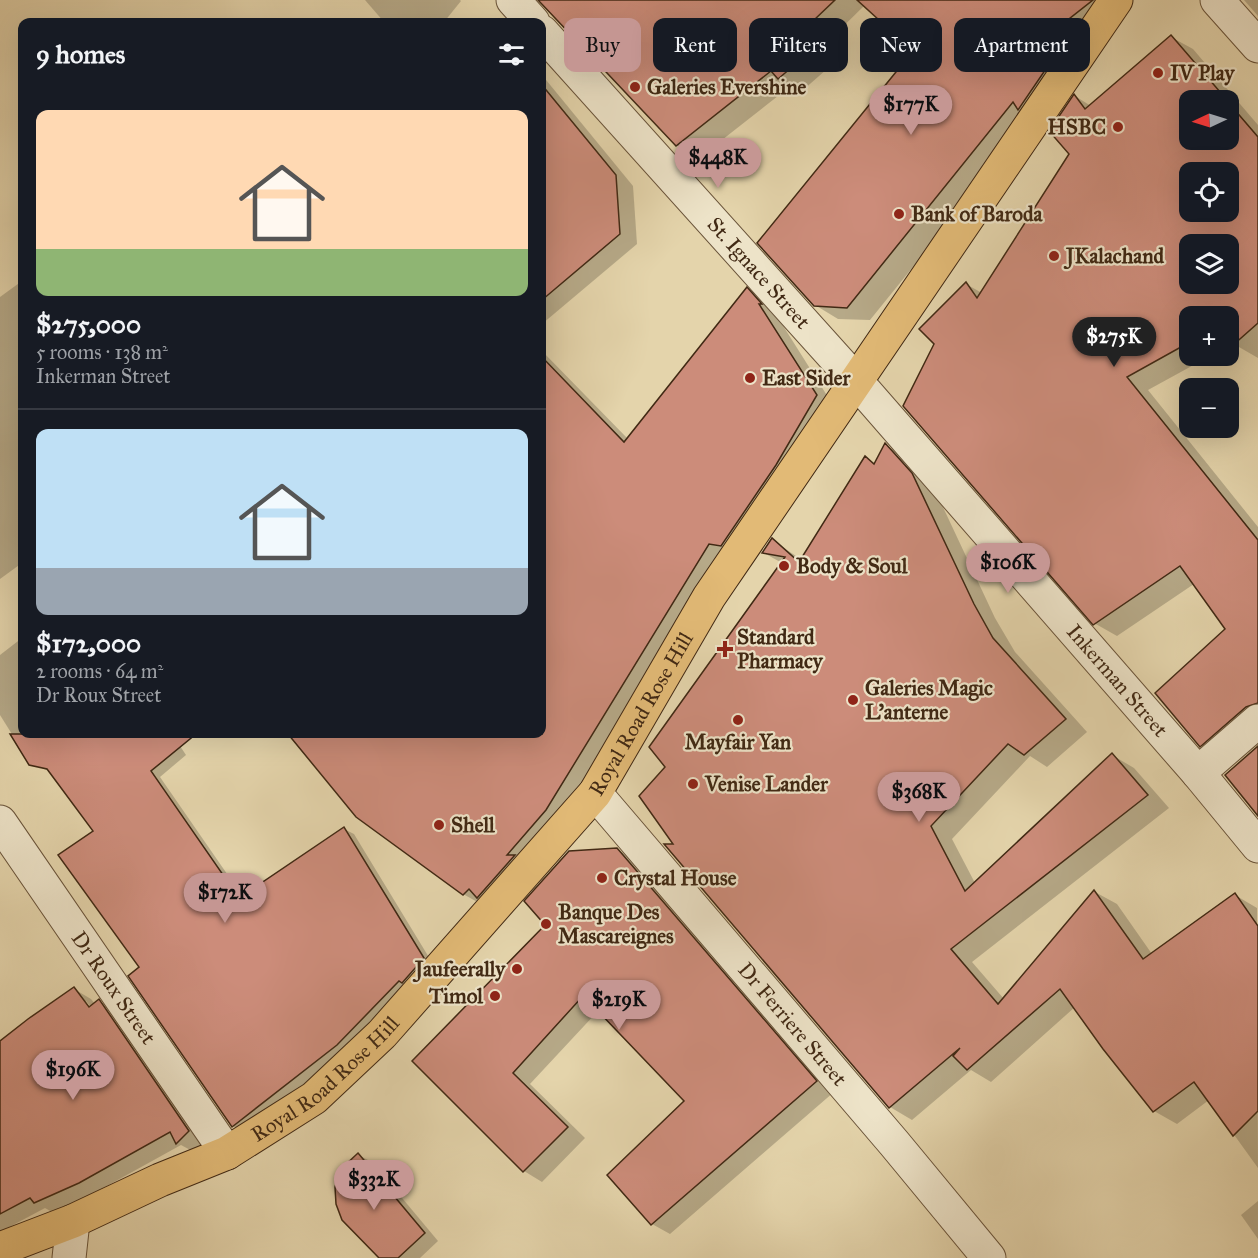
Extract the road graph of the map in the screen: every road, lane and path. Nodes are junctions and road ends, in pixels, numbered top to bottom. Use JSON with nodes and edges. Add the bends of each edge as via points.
{"nodes":[{"id":1,"x":513,"y":0,"type":"edge"},
{"id":2,"x":1116,"y":0,"type":"edge"},
{"id":3,"x":1217,"y":0,"type":"edge"},
{"id":4,"x":529,"y":18,"type":"edge"},
{"id":5,"x":546,"y":36,"type":"edge"},
{"id":6,"x":1258,"y":46,"type":"edge"},
{"id":7,"x":856,"y":381,"type":"junction"},
{"id":8,"x":1258,"y":722,"type":"edge"},
{"id":9,"x":1198,"y":773,"type":"junction"},
{"id":10,"x":595,"y":793,"type":"junction"},
{"id":11,"x":0,"y":822,"type":"edge"},
{"id":12,"x":1258,"y":846,"type":"edge"},
{"id":13,"x":227,"y":1153,"type":"junction"},
{"id":14,"x":74,"y":1221,"type":"junction"},
{"id":15,"x":0,"y":1249,"type":"edge"},
{"id":16,"x":69,"y":1258,"type":"edge"},
{"id":17,"x":989,"y":1258,"type":"edge"}],
"edges":[{"from":1,"to":4,"type":"street"},
{"from":2,"to":7,"type":"main road","name":"Royal Road Rose Hill"},
{"from":3,"to":6,"type":"street"},
{"from":5,"to":7,"type":"street","name":"St. Ignace Street"},
{"from":7,"to":9,"type":"street","name":"Inkerman Street"},
{"from":7,"to":10,"type":"main road","name":"Royal Road Rose Hill","via":[[709,597]]},
{"from":8,"to":9,"type":"street"},
{"from":9,"to":12,"type":"street","name":"Inkerman Street"},
{"from":10,"to":13,"type":"main road","name":"Royal Road Rose Hill","via":[[382,1034],[314,1098]]},
{"from":10,"to":17,"type":"street","name":"Dr Ferriere Street"},
{"from":11,"to":13,"type":"street","name":"Dr Roux Street"},
{"from":13,"to":14,"type":"main road","name":"Royal Road Rose Hill"},
{"from":14,"to":15,"type":"main road","name":"Royal Road Rose Hill"},
{"from":14,"to":16,"type":"street"}]}
